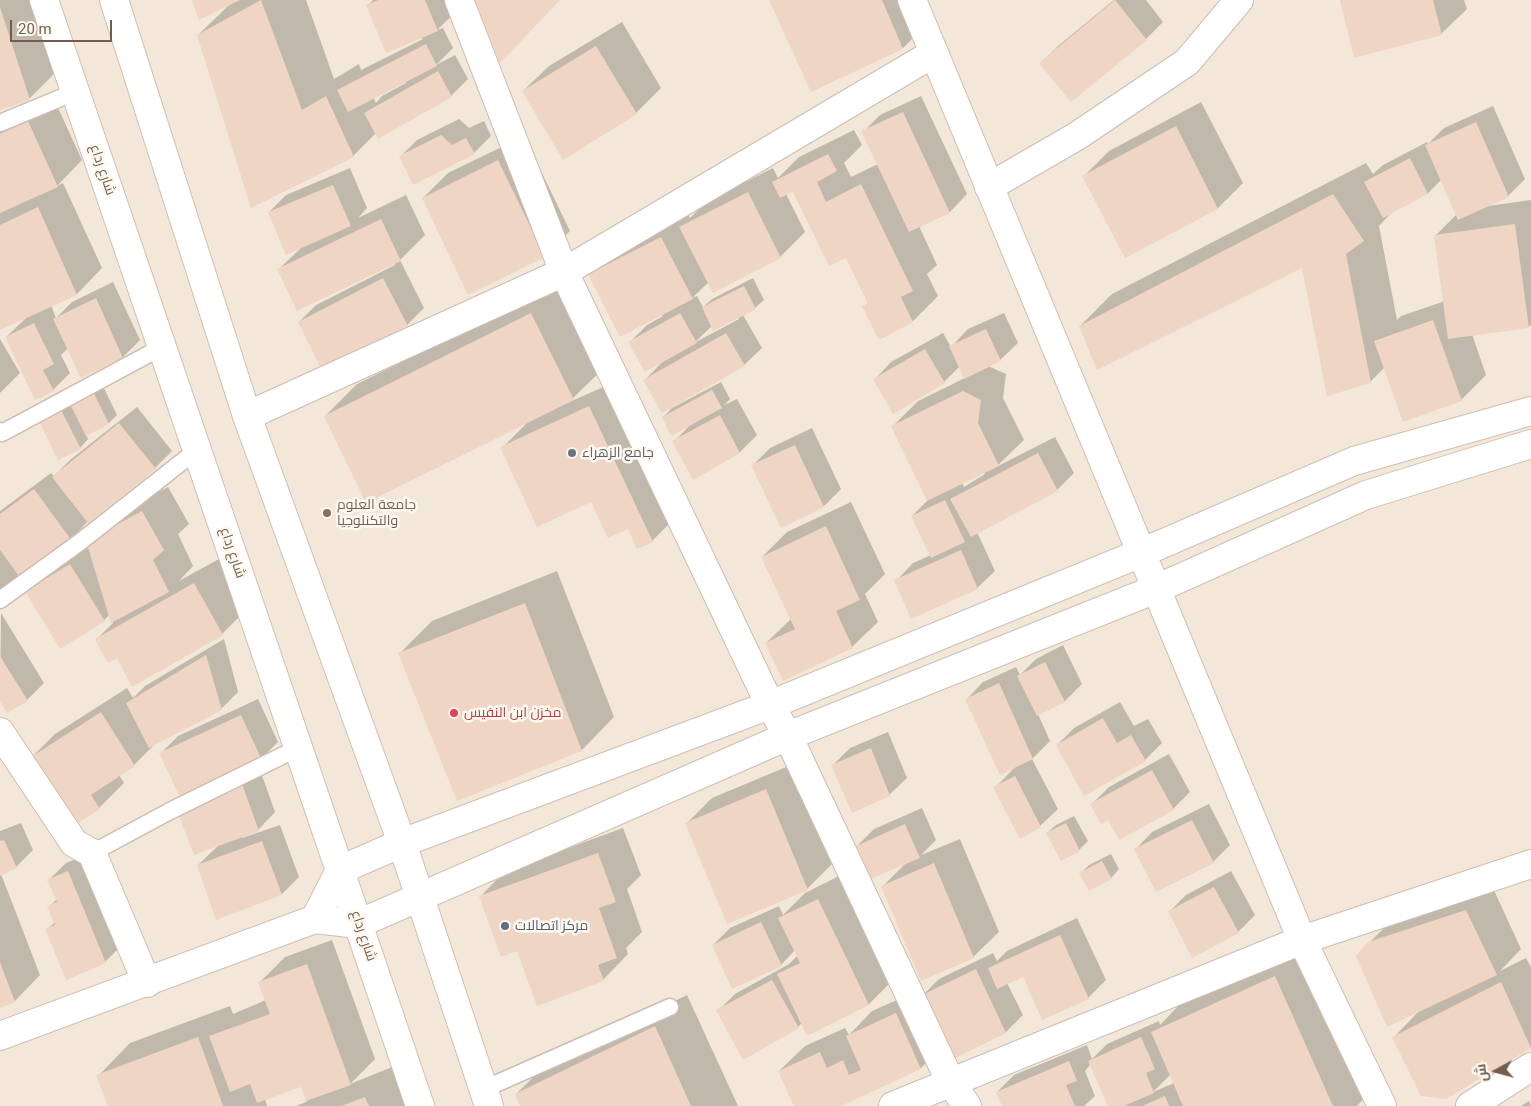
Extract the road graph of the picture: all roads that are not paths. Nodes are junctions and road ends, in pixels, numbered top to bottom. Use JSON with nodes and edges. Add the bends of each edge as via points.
{"nodes":[{"id":1,"x":44,"y":0,"type":"edge"},
{"id":2,"x":114,"y":0,"type":"edge"},
{"id":3,"x":459,"y":0,"type":"edge"},
{"id":4,"x":912,"y":0,"type":"edge"},
{"id":5,"x":1239,"y":0,"type":"edge"},
{"id":6,"x":934,"y":53,"type":"junction"},
{"id":7,"x":75,"y":92,"type":"junction"},
{"id":8,"x":0,"y":124,"type":"edge"},
{"id":9,"x":990,"y":187,"type":"junction"},
{"id":10,"x":564,"y":272,"type":"junction"},
{"id":11,"x":162,"y":347,"type":"junction"},
{"id":12,"x":1531,"y":411,"type":"edge"},
{"id":13,"x":247,"y":416,"type":"junction"},
{"id":14,"x":0,"y":431,"type":"edge"},
{"id":15,"x":1531,"y":444,"type":"edge"},
{"id":16,"x":197,"y":450,"type":"junction"},
{"id":17,"x":1141,"y":553,"type":"junction"},
{"id":18,"x":1156,"y":590,"type":"junction"},
{"id":19,"x":0,"y":600,"type":"edge"},
{"id":20,"x":770,"y":706,"type":"junction"},
{"id":21,"x":0,"y":732,"type":"edge"},
{"id":22,"x":788,"y":736,"type":"junction"},
{"id":23,"x":298,"y":748,"type":"junction"},
{"id":24,"x":402,"y":843,"type":"junction"},
{"id":25,"x":92,"y":853,"type":"junction"},
{"id":26,"x":1531,"y":864,"type":"edge"},
{"id":27,"x":340,"y":870,"type":"junction"},
{"id":28,"x":420,"y":897,"type":"junction"},
{"id":29,"x":316,"y":919,"type":"junction"},
{"id":30,"x":358,"y":924,"type":"junction"},
{"id":31,"x":1302,"y":940,"type":"junction"},
{"id":32,"x":147,"y":983,"type":"junction"},
{"id":33,"x":670,"y":1007,"type":"dead end"},
{"id":34,"x":0,"y":1036,"type":"edge"},
{"id":35,"x":1531,"y":1067,"type":"edge"},
{"id":36,"x":951,"y":1083,"type":"junction"},
{"id":37,"x":486,"y":1098,"type":"edge"},
{"id":38,"x":420,"y":1106,"type":"edge"},
{"id":39,"x":894,"y":1106,"type":"edge"},
{"id":40,"x":967,"y":1106,"type":"edge"},
{"id":41,"x":1382,"y":1106,"type":"edge"},
{"id":42,"x":1470,"y":1106,"type":"edge"}],
"edges":[{"from":1,"to":7,"type":"street","name":"شارع رداع"},
{"from":2,"to":13,"type":"street"},
{"from":3,"to":10,"type":"street"},
{"from":4,"to":6,"type":"street"},
{"from":5,"to":9,"type":"street","via":[[1187,62],[1077,136]]},
{"from":6,"to":9,"type":"street"},
{"from":6,"to":10,"type":"street"},
{"from":7,"to":8,"type":"lane"},
{"from":7,"to":11,"type":"street","name":"شارع رداع"},
{"from":9,"to":17,"type":"street"},
{"from":10,"to":13,"type":"street"},
{"from":10,"to":20,"type":"street"},
{"from":11,"to":14,"type":"lane","via":[[2,433]]},
{"from":11,"to":16,"type":"street","name":"شارع رداع"},
{"from":12,"to":17,"type":"street","via":[[1354,461]]},
{"from":13,"to":24,"type":"street"},
{"from":15,"to":18,"type":"street","via":[[1366,495]]},
{"from":16,"to":19,"type":"lane"},
{"from":16,"to":23,"type":"street","name":"شارع رداع"},
{"from":17,"to":18,"type":"street"},
{"from":17,"to":20,"type":"street"},
{"from":18,"to":22,"type":"street"},
{"from":18,"to":31,"type":"street"},
{"from":20,"to":22,"type":"street"},
{"from":20,"to":24,"type":"street"},
{"from":21,"to":25,"type":"street","via":[[74,843]]},
{"from":22,"to":28,"type":"street"},
{"from":22,"to":36,"type":"street"},
{"from":23,"to":25,"type":"lane"},
{"from":23,"to":27,"type":"street","name":"شارع رداع"},
{"from":24,"to":27,"type":"street"},
{"from":24,"to":28,"type":"street"},
{"from":25,"to":32,"type":"street"},
{"from":26,"to":31,"type":"street"},
{"from":27,"to":29,"type":"street"},
{"from":27,"to":30,"type":"street","name":"شارع رداع"},
{"from":28,"to":30,"type":"street"},
{"from":28,"to":37,"type":"street"},
{"from":29,"to":30,"type":"street"},
{"from":29,"to":32,"type":"street"},
{"from":30,"to":38,"type":"street","name":"شارع رداع"},
{"from":31,"to":36,"type":"street"},
{"from":31,"to":41,"type":"street"},
{"from":32,"to":34,"type":"street"},
{"from":33,"to":37,"type":"lane"},
{"from":35,"to":42,"type":"street"},
{"from":36,"to":39,"type":"street"},
{"from":36,"to":40,"type":"street"}]}
